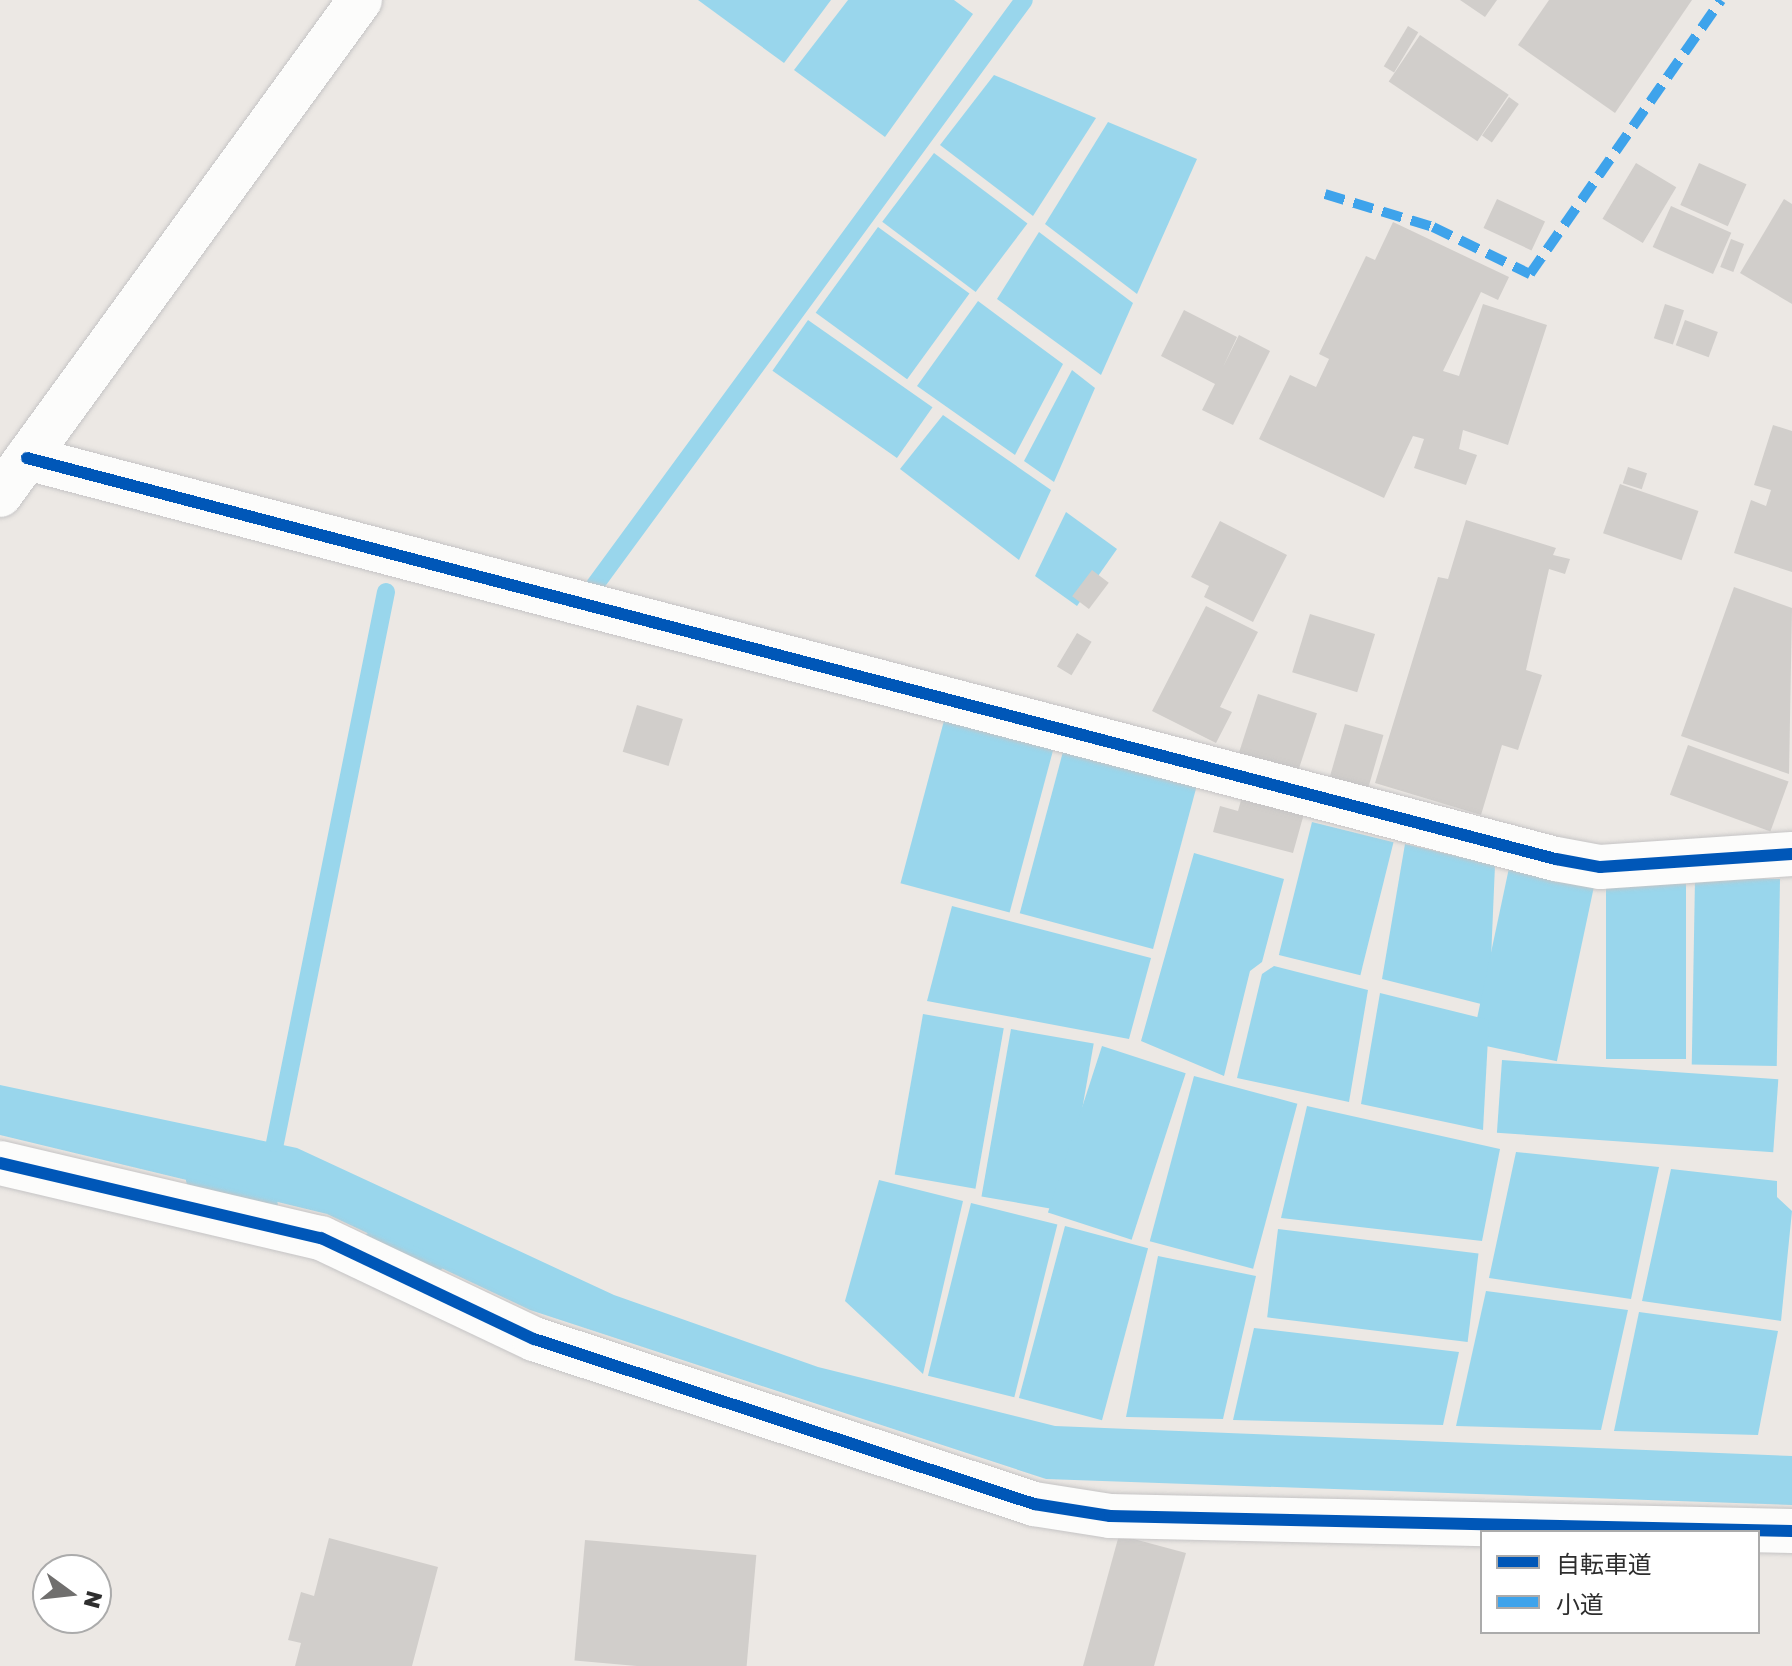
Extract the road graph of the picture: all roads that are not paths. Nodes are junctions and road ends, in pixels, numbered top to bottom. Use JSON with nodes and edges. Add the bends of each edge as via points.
{"nodes":[{"id":1,"x":360,"y":0,"type":"edge"},
{"id":2,"x":27,"y":458,"type":"junction"},
{"id":3,"x":0,"y":495,"type":"edge"},
{"id":4,"x":1792,"y":854,"type":"edge"},
{"id":5,"x":0,"y":1163,"type":"edge"},
{"id":6,"x":1747,"y":1530,"type":"edge"},
{"id":7,"x":1760,"y":1530,"type":"edge"},
{"id":8,"x":1792,"y":1531,"type":"edge"}],
"edges":[{"from":1,"to":2,"type":"street"},
{"from":2,"to":3,"type":"street"},
{"from":2,"to":4,"type":"street","via":[[1556,859],[1600,867]]},
{"from":5,"to":6,"type":"street","via":[[321,1238],[534,1339],[1034,1504],[1110,1516]]},
{"from":7,"to":8,"type":"street"}]}
